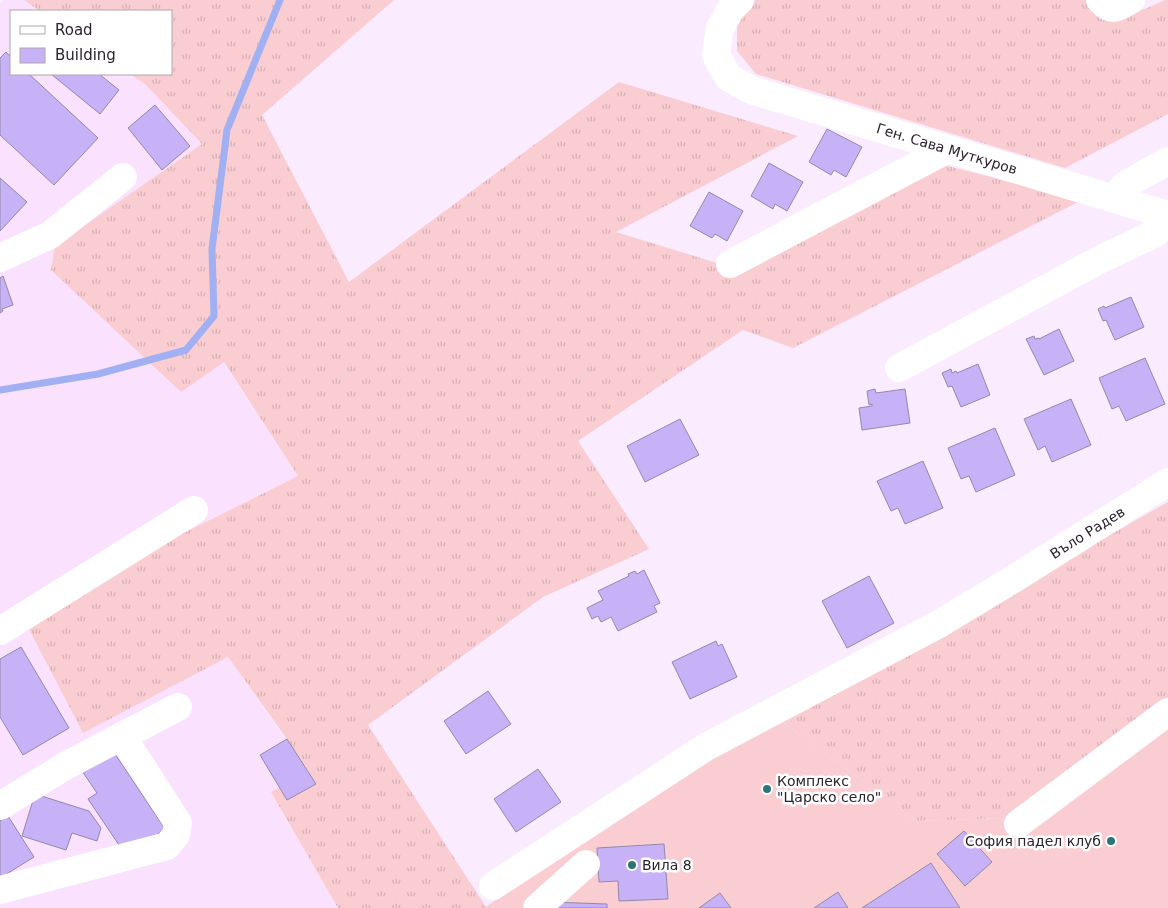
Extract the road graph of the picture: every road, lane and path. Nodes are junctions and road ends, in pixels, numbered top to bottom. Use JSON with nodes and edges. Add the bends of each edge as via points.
{"nodes":[{"id":1,"x":740,"y":0,"type":"edge"},
{"id":2,"x":1100,"y":0,"type":"edge"},
{"id":3,"x":1131,"y":0,"type":"edge"},
{"id":4,"x":948,"y":149,"type":"junction"},
{"id":5,"x":1168,"y":161,"type":"edge"},
{"id":6,"x":124,"y":176,"type":"dead end"},
{"id":7,"x":1114,"y":199,"type":"junction"},
{"id":8,"x":1165,"y":214,"type":"edge"},
{"id":9,"x":0,"y":258,"type":"edge"},
{"id":10,"x":730,"y":264,"type":"dead end"},
{"id":11,"x":899,"y":368,"type":"dead end"},
{"id":12,"x":1168,"y":482,"type":"edge"},
{"id":13,"x":194,"y":510,"type":"dead end"},
{"id":14,"x":0,"y":631,"type":"edge"},
{"id":15,"x":178,"y":706,"type":"dead end"},
{"id":16,"x":1168,"y":712,"type":"edge"},
{"id":17,"x":122,"y":736,"type":"junction"},
{"id":18,"x":0,"y":806,"type":"edge"},
{"id":19,"x":1018,"y":824,"type":"dead end"},
{"id":20,"x":586,"y":864,"type":"dead end"},
{"id":21,"x":493,"y":886,"type":"dead end"},
{"id":22,"x":0,"y":890,"type":"edge"},
{"id":23,"x":537,"y":908,"type":"edge"}],
"edges":[{"from":1,"to":4,"type":"street","name":"Ген. Сава Муткуров","via":[[720,28],[716,55],[728,77],[751,90]]},
{"from":2,"to":3,"type":"street","via":[[1111,8]]},
{"from":4,"to":7,"type":"street","name":"Ген. Сава Муткуров"},
{"from":4,"to":10,"type":"street"},
{"from":5,"to":7,"type":"street","via":[[1125,184]]},
{"from":6,"to":9,"type":"street","via":[[50,235]]},
{"from":7,"to":8,"type":"street","name":"Ген. Сава Муткуров"},
{"from":8,"to":11,"type":"street","via":[[1156,233],[1100,259]]},
{"from":12,"to":21,"type":"street","name":"Въло Радев","via":[[939,624],[706,747]]},
{"from":13,"to":14,"type":"street"},
{"from":15,"to":17,"type":"street"},
{"from":16,"to":19,"type":"street"},
{"from":17,"to":18,"type":"street"},
{"from":17,"to":22,"type":"street","via":[[178,824],[176,835],[167,846]]},
{"from":20,"to":23,"type":"street"}]}
